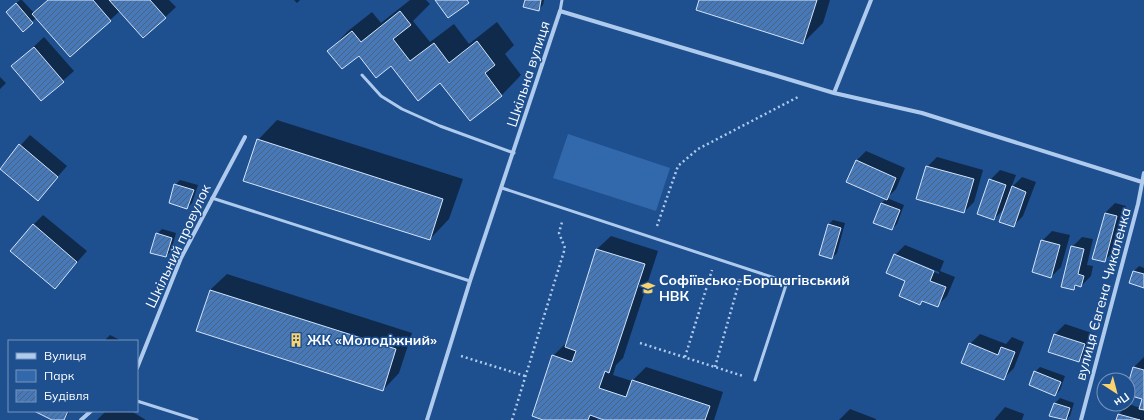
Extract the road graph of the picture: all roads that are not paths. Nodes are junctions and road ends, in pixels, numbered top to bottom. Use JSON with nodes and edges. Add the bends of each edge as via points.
{"nodes":[{"id":1,"x":562,"y":0,"type":"edge"},
{"id":2,"x":871,"y":0,"type":"edge"},
{"id":3,"x":560,"y":11,"type":"junction"},
{"id":4,"x":362,"y":75,"type":"dead end"},
{"id":5,"x":834,"y":93,"type":"junction"},
{"id":6,"x":245,"y":137,"type":"dead end"},
{"id":7,"x":514,"y":153,"type":"junction"},
{"id":8,"x":1144,"y":173,"type":"edge"},
{"id":9,"x":1142,"y":182,"type":"junction"},
{"id":10,"x":502,"y":188,"type":"junction"},
{"id":11,"x":212,"y":198,"type":"junction"},
{"id":12,"x":470,"y":282,"type":"junction"},
{"id":13,"x":138,"y":366,"type":"edge"},
{"id":14,"x":755,"y":380,"type":"road end"},
{"id":15,"x":138,"y":401,"type":"edge"},
{"id":16,"x":90,"y":412,"type":"edge"},
{"id":17,"x":82,"y":420,"type":"edge"},
{"id":18,"x":197,"y":420,"type":"edge"},
{"id":19,"x":427,"y":420,"type":"edge"},
{"id":20,"x":1081,"y":420,"type":"edge"}],
"edges":[{"from":1,"to":3,"type":"lane"},
{"from":2,"to":5,"type":"street"},
{"from":3,"to":5,"type":"street","name":"Шкільна вулиця"},
{"from":3,"to":7,"type":"street","name":"Шкільна вулиця"},
{"from":4,"to":7,"type":"lane","via":[[381,96],[402,109]]},
{"from":5,"to":9,"type":"street","name":"Шкільна вулиця","via":[[922,112]]},
{"from":6,"to":11,"type":"street","name":"Шкільний провулок"},
{"from":7,"to":10,"type":"street","name":"Шкільна вулиця"},
{"from":8,"to":9,"type":"street","name":"вулиця Євгена Чикаленка"},
{"from":9,"to":20,"type":"street","name":"вулиця Євгена Чикаленка"},
{"from":10,"to":12,"type":"street","name":"Шкільна вулиця"},
{"from":10,"to":14,"type":"lane","via":[[786,282]]},
{"from":11,"to":12,"type":"lane"},
{"from":11,"to":13,"type":"street","name":"Шкільний провулок","via":[[181,258]]},
{"from":12,"to":19,"type":"street","name":"Шкільна вулиця"},
{"from":15,"to":18,"type":"lane"},
{"from":16,"to":17,"type":"street"}]}
